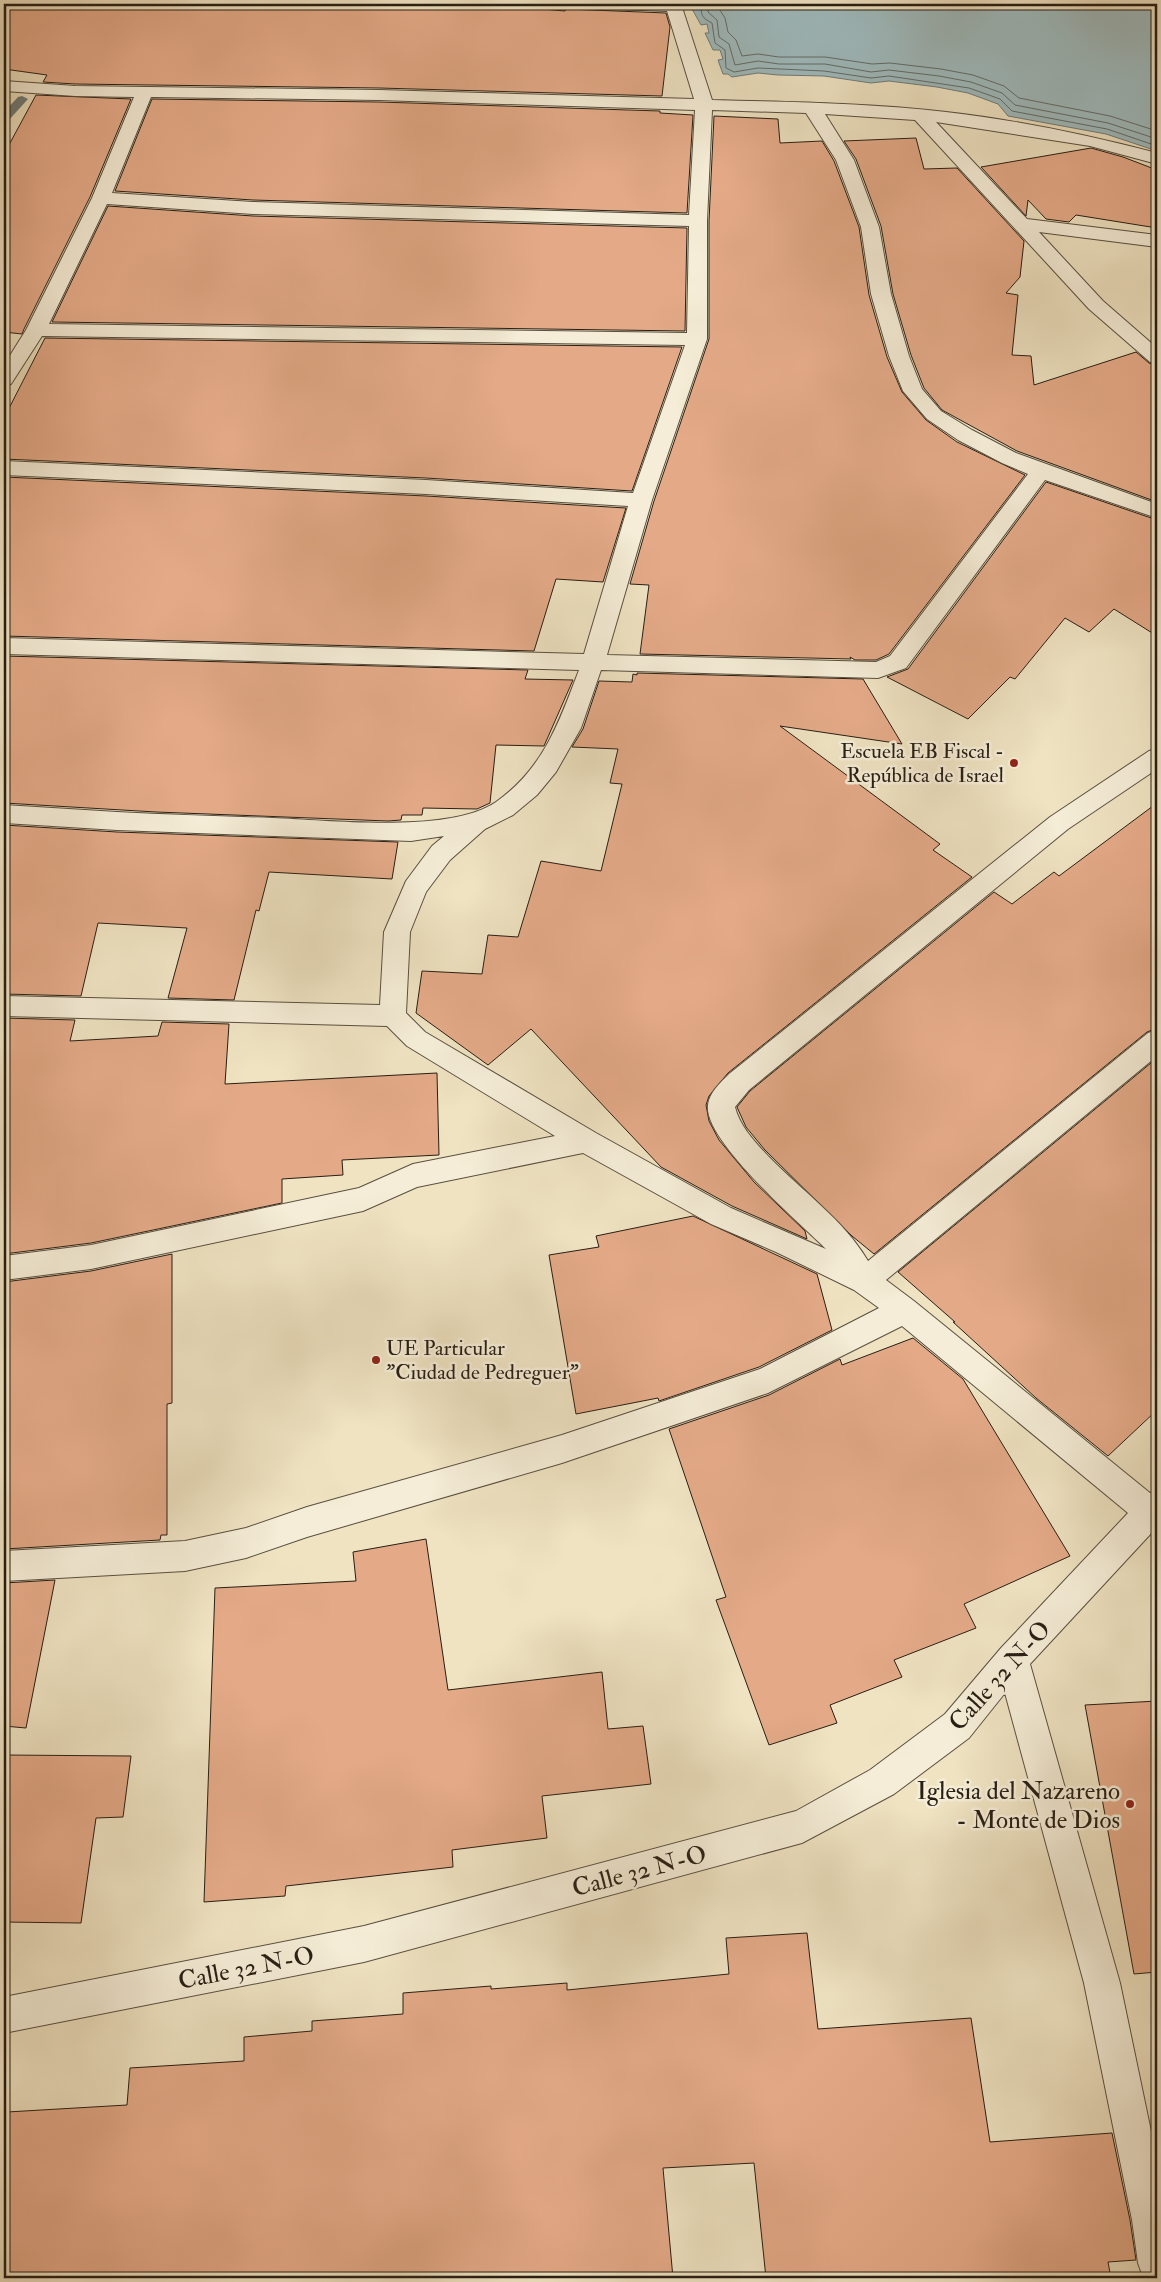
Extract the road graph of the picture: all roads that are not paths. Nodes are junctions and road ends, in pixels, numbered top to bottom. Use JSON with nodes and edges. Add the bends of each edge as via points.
{"nodes":[{"id":1,"x":613,"y":4,"type":"edge"},
{"id":2,"x":674,"y":5,"type":"edge"},
{"id":3,"x":4,"y":86,"type":"edge"},
{"id":4,"x":144,"y":93,"type":"junction"},
{"id":5,"x":704,"y":103,"type":"junction"},
{"id":6,"x":812,"y":108,"type":"junction"},
{"id":7,"x":920,"y":116,"type":"junction"},
{"id":8,"x":1157,"y":159,"type":"edge"},
{"id":9,"x":101,"y":198,"type":"junction"},
{"id":10,"x":698,"y":221,"type":"junction"},
{"id":11,"x":1021,"y":224,"type":"junction"},
{"id":12,"x":1157,"y":241,"type":"edge"},
{"id":13,"x":36,"y":330,"type":"junction"},
{"id":14,"x":697,"y":339,"type":"junction"},
{"id":15,"x":1157,"y":358,"type":"edge"},
{"id":16,"x":4,"y":380,"type":"edge"},
{"id":17,"x":4,"y":468,"type":"edge"},
{"id":18,"x":1040,"y":472,"type":"junction"},
{"id":19,"x":641,"y":500,"type":"junction"},
{"id":20,"x":1157,"y":511,"type":"edge"},
{"id":21,"x":4,"y":646,"type":"edge"},
{"id":22,"x":592,"y":662,"type":"junction"},
{"id":23,"x":1157,"y":757,"type":"edge"},
{"id":24,"x":4,"y":814,"type":"edge"},
{"id":25,"x":476,"y":823,"type":"junction"},
{"id":26,"x":4,"y":1006,"type":"edge"},
{"id":27,"x":393,"y":1016,"type":"junction"},
{"id":28,"x":1157,"y":1041,"type":"edge"},
{"id":29,"x":586,"y":1141,"type":"junction"},
{"id":30,"x":4,"y":1268,"type":"edge"},
{"id":31,"x":864,"y":1281,"type":"junction"},
{"id":32,"x":904,"y":1310,"type":"junction"},
{"id":33,"x":1154,"y":1508,"type":"edge"},
{"id":34,"x":4,"y":1566,"type":"edge"},
{"id":35,"x":1012,"y":1659,"type":"junction"},
{"id":36,"x":4,"y":2015,"type":"edge"},
{"id":37,"x":1157,"y":2263,"type":"edge"}],
"edges":[{"from":1,"to":2,"type":"street"},
{"from":2,"to":5,"type":"street"},
{"from":3,"to":4,"type":"street"},
{"from":4,"to":5,"type":"street"},
{"from":4,"to":9,"type":"street"},
{"from":5,"to":6,"type":"street"},
{"from":5,"to":10,"type":"street"},
{"from":6,"to":7,"type":"street"},
{"from":6,"to":18,"type":"street","via":[[845,160],[870,227],[881,294],[912,391],[934,415],[965,435]]},
{"from":7,"to":8,"type":"street","via":[[946,117],[1091,141]]},
{"from":7,"to":11,"type":"street"},
{"from":9,"to":10,"type":"street","via":[[263,209]]},
{"from":9,"to":13,"type":"street"},
{"from":10,"to":14,"type":"street"},
{"from":11,"to":12,"type":"street"},
{"from":11,"to":15,"type":"street","via":[[1096,305]]},
{"from":13,"to":14,"type":"street"},
{"from":13,"to":16,"type":"street"},
{"from":14,"to":19,"type":"street"},
{"from":17,"to":19,"type":"street","via":[[416,486]]},
{"from":18,"to":20,"type":"street"},
{"from":18,"to":22,"type":"street","via":[[898,662],[878,670]]},
{"from":19,"to":22,"type":"street"},
{"from":21,"to":22,"type":"street"},
{"from":22,"to":25,"type":"street","via":[[569,728],[548,766],[504,809]]},
{"from":23,"to":31,"type":"street","via":[[1059,823],[727,1094],[721,1107],[724,1121],[732,1133],[746,1151],[843,1247]]},
{"from":24,"to":25,"type":"street","via":[[411,832]]},
{"from":25,"to":27,"type":"street","via":[[441,853],[416,888],[397,932]]},
{"from":26,"to":27,"type":"street"},
{"from":27,"to":29,"type":"street","via":[[416,1039]]},
{"from":28,"to":31,"type":"street"},
{"from":29,"to":30,"type":"street","via":[[413,1176],[363,1199],[91,1257]]},
{"from":29,"to":31,"type":"street","via":[[721,1216],[786,1242]]},
{"from":31,"to":32,"type":"street"},
{"from":32,"to":33,"type":"street"},
{"from":32,"to":34,"type":"street","via":[[768,1380],[562,1449],[246,1542],[185,1556]]},
{"from":33,"to":35,"type":"street","name":"Calle 32 N-O"},
{"from":35,"to":36,"type":"street","name":"Calle 32 N-O","via":[[957,1726],[882,1782],[802,1826],[364,1944]]},
{"from":35,"to":37,"type":"street","via":[[1102,1983]]}]}
